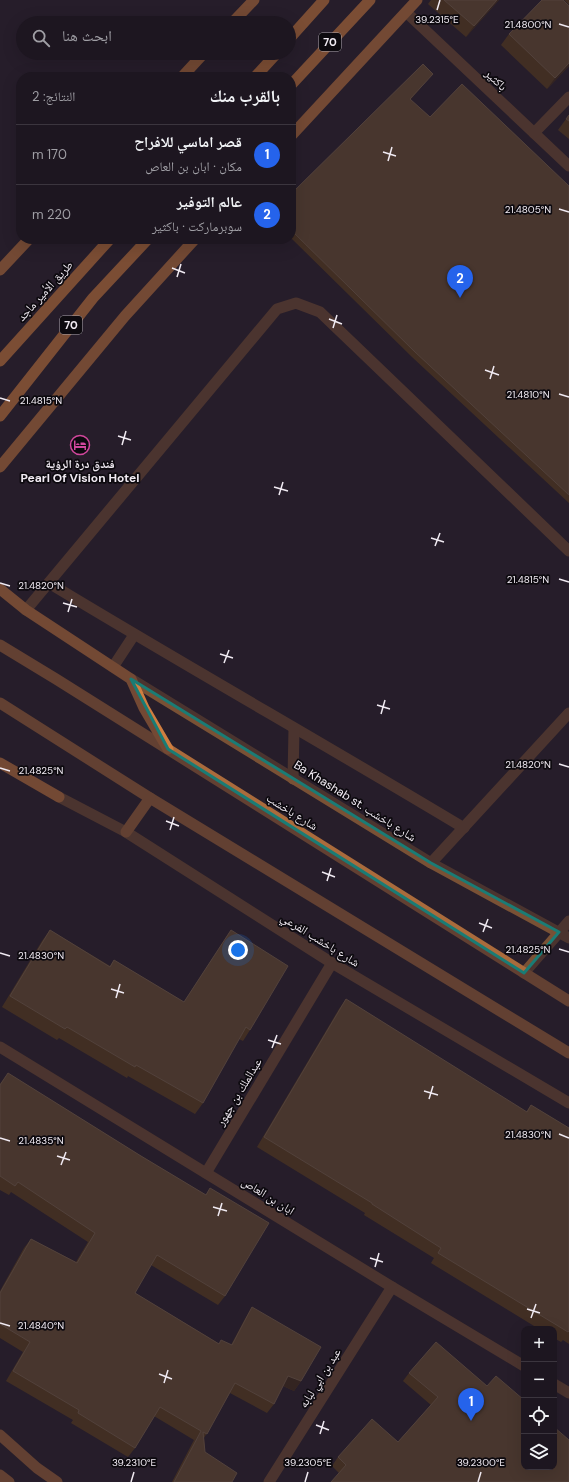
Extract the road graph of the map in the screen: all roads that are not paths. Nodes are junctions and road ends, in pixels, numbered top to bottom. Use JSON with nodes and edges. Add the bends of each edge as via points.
{"nodes":[{"id":1,"x":254,"y":0,"type":"edge"},
{"id":2,"x":324,"y":0,"type":"edge"},
{"id":3,"x":370,"y":0,"type":"edge"},
{"id":4,"x":417,"y":0,"type":"edge"},
{"id":5,"x":406,"y":12,"type":"junction"},
{"id":6,"x":239,"y":16,"type":"edge"},
{"id":7,"x":296,"y":31,"type":"edge"},
{"id":8,"x":198,"y":60,"type":"edge"},
{"id":9,"x":271,"y":60,"type":"edge"},
{"id":10,"x":187,"y":72,"type":"edge"},
{"id":11,"x":260,"y":72,"type":"edge"},
{"id":12,"x":296,"y":80,"type":"edge"},
{"id":13,"x":569,"y":97,"type":"edge"},
{"id":14,"x":296,"y":131,"type":"edge"},
{"id":15,"x":534,"y":133,"type":"junction"},
{"id":16,"x":569,"y":166,"type":"edge"},
{"id":17,"x":24,"y":244,"type":"edge"},
{"id":18,"x":105,"y":244,"type":"edge"},
{"id":19,"x":143,"y":244,"type":"edge"},
{"id":20,"x":191,"y":244,"type":"edge"},
{"id":21,"x":0,"y":270,"type":"edge"},
{"id":22,"x":0,"y":361,"type":"edge"},
{"id":23,"x":0,"y":416,"type":"edge"},
{"id":24,"x":0,"y":467,"type":"edge"},
{"id":25,"x":569,"y":551,"type":"edge"},
{"id":26,"x":49,"y":583,"type":"junction"},
{"id":27,"x":0,"y":589,"type":"edge"},
{"id":28,"x":26,"y":610,"type":"junction"},
{"id":29,"x":134,"y":635,"type":"junction"},
{"id":30,"x":0,"y":645,"type":"edge"},
{"id":31,"x":113,"y":667,"type":"junction"},
{"id":32,"x":131,"y":679,"type":"junction"},
{"id":33,"x":0,"y":703,"type":"edge"},
{"id":34,"x":569,"y":713,"type":"edge"},
{"id":35,"x":294,"y":729,"type":"junction"},
{"id":36,"x":168,"y":749,"type":"junction"},
{"id":37,"x":0,"y":764,"type":"edge"},
{"id":38,"x":294,"y":779,"type":"junction"},
{"id":39,"x":59,"y":797,"type":"joint"},
{"id":40,"x":150,"y":798,"type":"junction"},
{"id":41,"x":464,"y":828,"type":"junction"},
{"id":42,"x":126,"y":832,"type":"junction"},
{"id":43,"x":431,"y":863,"type":"junction"},
{"id":44,"x":569,"y":921,"type":"edge"},
{"id":45,"x":559,"y":932,"type":"junction"},
{"id":46,"x":569,"y":938,"type":"edge"},
{"id":47,"x":332,"y":963,"type":"junction"},
{"id":48,"x":524,"y":973,"type":"junction"},
{"id":49,"x":569,"y":1001,"type":"edge"},
{"id":50,"x":0,"y":1047,"type":"edge"},
{"id":51,"x":569,"y":1053,"type":"edge"},
{"id":52,"x":569,"y":1103,"type":"edge"},
{"id":53,"x":206,"y":1173,"type":"junction"},
{"id":54,"x":392,"y":1287,"type":"junction"},
{"id":55,"x":521,"y":1364,"type":"edge"},
{"id":56,"x":557,"y":1386,"type":"edge"},
{"id":57,"x":569,"y":1393,"type":"edge"},
{"id":58,"x":0,"y":1434,"type":"edge"},
{"id":59,"x":0,"y":1475,"type":"edge"},
{"id":60,"x":9,"y":1482,"type":"edge"},
{"id":61,"x":58,"y":1482,"type":"edge"},
{"id":62,"x":269,"y":1482,"type":"edge"}],
"edges":[{"from":1,"to":6,"type":"main road"},
{"from":2,"to":7,"type":"highway"},
{"from":3,"to":12,"type":"highway","number":"70"},
{"from":4,"to":5,"type":"main road"},
{"from":5,"to":14,"type":"main road"},
{"from":5,"to":15,"type":"street","name":"باكثير"},
{"from":8,"to":10,"type":"main road"},
{"from":9,"to":11,"type":"highway"},
{"from":13,"to":15,"type":"street"},
{"from":15,"to":16,"type":"street","name":"باكثير"},
{"from":17,"to":21,"type":"main road"},
{"from":18,"to":22,"type":"highway","name":"طريق الأمير ماجد","number":"70"},
{"from":19,"to":23,"type":"highway","number":"70","via":[[93,298]]},
{"from":20,"to":24,"type":"main road","via":[[125,316]]},
{"from":25,"to":26,"type":"street","via":[[320,312],[296,304],[277,309]]},
{"from":26,"to":28,"type":"street"},
{"from":26,"to":29,"type":"street"},
{"from":27,"to":28,"type":"main road"},
{"from":28,"to":31,"type":"main road"},
{"from":29,"to":31,"type":"street"},
{"from":29,"to":35,"type":"street"},
{"from":30,"to":36,"type":"main road","name":"شارع باخشب"},
{"from":31,"to":32,"type":"main road"},
{"from":32,"to":36,"type":"main road","via":[[144,708]]},
{"from":32,"to":38,"type":"street","name":"Ba Khashab st. شارع باخشب"},
{"from":33,"to":40,"type":"main road"},
{"from":34,"to":41,"type":"street"},
{"from":35,"to":38,"type":"street"},
{"from":35,"to":41,"type":"street"},
{"from":36,"to":48,"type":"main road","name":"شارع باخشب"},
{"from":37,"to":39,"type":"main road"},
{"from":38,"to":43,"type":"street","name":"Ba Khashab st. شارع باخشب"},
{"from":39,"to":42,"type":"street","name":"شارع باخشب الفرعي"},
{"from":40,"to":42,"type":"main road"},
{"from":40,"to":51,"type":"main road"},
{"from":41,"to":43,"type":"street"},
{"from":42,"to":47,"type":"street","name":"شارع باخشب الفرعي"},
{"from":43,"to":45,"type":"street","name":"Ba Khashab st. شارع باخشب"},
{"from":44,"to":45,"type":"street"},
{"from":45,"to":46,"type":"street","name":"Ba Khashab st. شارع باخشب"},
{"from":45,"to":48,"type":"street"},
{"from":47,"to":52,"type":"street","name":"شارع باخشب الفرعي"},
{"from":47,"to":53,"type":"street","name":"عبدالملك بن جهور"},
{"from":48,"to":49,"type":"main road","name":"شارع باخشب"},
{"from":50,"to":53,"type":"street","name":"ابان بن العاص"},
{"from":53,"to":54,"type":"street","name":"ابان بن العاص"},
{"from":54,"to":55,"type":"street","name":"ابان بن العاص"},
{"from":54,"to":62,"type":"street","name":"عبد بن ابي لبابه"},
{"from":56,"to":57,"type":"street"},
{"from":58,"to":61,"type":"main road","via":[[37,1468]]},
{"from":59,"to":60,"type":"main road"}]}
